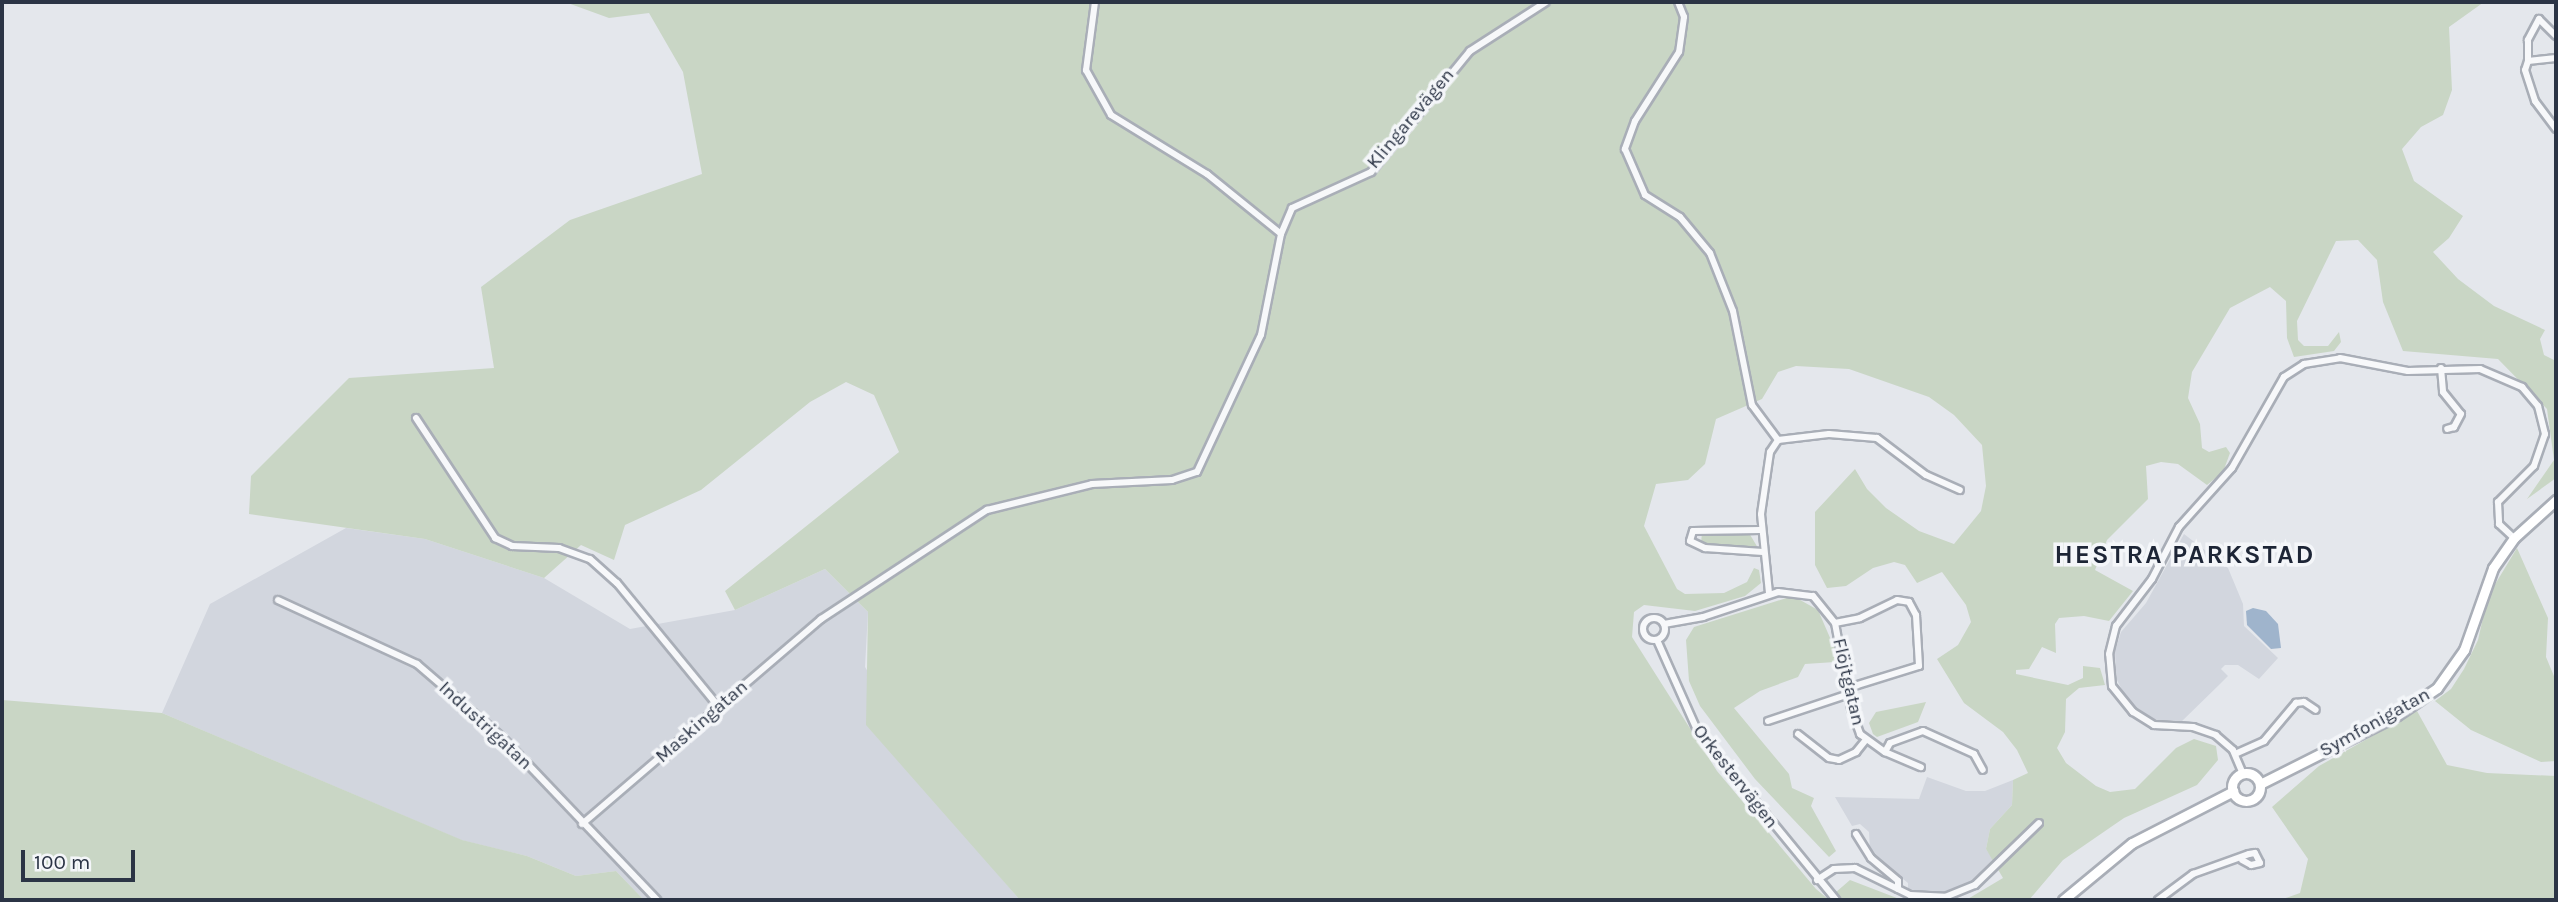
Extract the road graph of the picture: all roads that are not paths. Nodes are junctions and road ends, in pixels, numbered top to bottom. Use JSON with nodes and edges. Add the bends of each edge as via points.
{"nodes":[{"id":1,"x":1095,"y":2,"type":"edge"},
{"id":2,"x":1546,"y":2,"type":"edge"},
{"id":3,"x":1678,"y":2,"type":"edge"},
{"id":4,"x":2556,"y":36,"type":"edge"},
{"id":5,"x":2556,"y":58,"type":"edge"},
{"id":6,"x":2528,"y":61,"type":"junction"},
{"id":7,"x":2556,"y":129,"type":"edge"},
{"id":8,"x":1281,"y":234,"type":"junction"},
{"id":9,"x":2441,"y":368,"type":"junction"},
{"id":10,"x":416,"y":418,"type":"dead end"},
{"id":11,"x":2447,"y":429,"type":"dead end"},
{"id":12,"x":1778,"y":440,"type":"junction"},
{"id":13,"x":1960,"y":490,"type":"dead end"},
{"id":14,"x":2556,"y":499,"type":"edge"},
{"id":15,"x":1760,"y":530,"type":"junction"},
{"id":16,"x":2514,"y":538,"type":"junction"},
{"id":17,"x":1763,"y":552,"type":"junction"},
{"id":18,"x":1769,"y":593,"type":"junction"},
{"id":19,"x":278,"y":600,"type":"dead end"},
{"id":20,"x":821,"y":619,"type":"joint"},
{"id":21,"x":1835,"y":623,"type":"junction"},
{"id":22,"x":1664,"y":624,"type":"junction"},
{"id":23,"x":1657,"y":640,"type":"junction"},
{"id":24,"x":1848,"y":691,"type":"junction"},
{"id":25,"x":719,"y":707,"type":"junction"},
{"id":26,"x":2316,"y":710,"type":"dead end"},
{"id":27,"x":1768,"y":721,"type":"dead end"},
{"id":28,"x":1798,"y":734,"type":"dead end"},
{"id":29,"x":1865,"y":741,"type":"junction"},
{"id":30,"x":1885,"y":752,"type":"junction"},
{"id":31,"x":2235,"y":754,"type":"junction"},
{"id":32,"x":1921,"y":767,"type":"dead end"},
{"id":33,"x":1983,"y":770,"type":"dead end"},
{"id":34,"x":2242,"y":774,"type":"junction"},
{"id":35,"x":2260,"y":784,"type":"junction"},
{"id":36,"x":2233,"y":791,"type":"junction"},
{"id":37,"x":2039,"y":823,"type":"dead end"},
{"id":38,"x":582,"y":824,"type":"junction"},
{"id":39,"x":1856,"y":834,"type":"dead end"},
{"id":40,"x":2242,"y":860,"type":"dead end"},
{"id":41,"x":1817,"y":880,"type":"junction"},
{"id":42,"x":1898,"y":889,"type":"junction"},
{"id":43,"x":657,"y":900,"type":"edge"},
{"id":44,"x":1836,"y":900,"type":"edge"},
{"id":45,"x":2063,"y":900,"type":"edge"},
{"id":46,"x":2158,"y":900,"type":"edge"}],
"edges":[{"from":1,"to":8,"type":"street","via":[[1086,70],[1111,115],[1207,174]]},
{"from":2,"to":8,"type":"street","name":"Klingarevägen","via":[[1470,51],[1371,172],[1292,208]]},
{"from":3,"to":12,"type":"street","via":[[1684,17],[1679,52],[1635,121],[1625,149],[1645,195],[1680,216],[1710,253],[1734,311],[1752,405]]},
{"from":4,"to":6,"type":"street","via":[[2539,19],[2528,40]]},
{"from":5,"to":6,"type":"street"},
{"from":6,"to":7,"type":"street","via":[[2525,70],[2535,101]]},
{"from":8,"to":20,"type":"street","name":"Klingarevägen","via":[[1261,335],[1197,472],[1172,480],[1093,484],[986,510]]},
{"from":9,"to":11,"type":"street","via":[[2444,392],[2461,414],[2454,427]]},
{"from":9,"to":16,"type":"street","via":[[2466,367],[2498,374],[2522,387],[2541,413],[2545,434],[2539,458],[2497,507],[2499,524]]},
{"from":9,"to":31,"type":"street","via":[[2399,371],[2340,358],[2312,362],[2284,377],[2232,468],[2179,527],[2152,579],[2116,626],[2109,673],[2124,704],[2154,725],[2210,732]]},
{"from":10,"to":25,"type":"street","via":[[495,538],[512,546],[559,548],[590,559],[617,583]]},
{"from":12,"to":13,"type":"street","via":[[1829,434],[1877,438],[1926,475]]},
{"from":12,"to":15,"type":"street","via":[[1770,452]]},
{"from":14,"to":16,"type":"street","name":"Symfonigatan"},
{"from":15,"to":17,"type":"street"},
{"from":15,"to":17,"type":"street","via":[[1693,531],[1690,541],[1705,548]]},
{"from":16,"to":35,"type":"street","name":"Symfonigatan","via":[[2487,579],[2464,650],[2437,688],[2397,715]]},
{"from":17,"to":18,"type":"street"},
{"from":18,"to":21,"type":"street","name":"Flöjtgatan","via":[[1807,593],[1825,607]]},
{"from":18,"to":22,"type":"street","name":"Flöjtgatan","via":[[1703,617]]},
{"from":19,"to":38,"type":"street","name":"Industrigatan","via":[[417,664],[502,737]]},
{"from":20,"to":25,"type":"street","name":"Maskingatan"},
{"from":21,"to":24,"type":"street","name":"Flöjtgatan"},
{"from":21,"to":24,"type":"street","via":[[1860,618],[1897,600],[1909,602],[1916,615],[1919,666]]},
{"from":22,"to":23,"type":"street","via":[[1664,635]]},
{"from":22,"to":23,"type":"street","via":[[1653,618],[1644,625],[1646,638]]},
{"from":23,"to":41,"type":"street","name":"Orkestervägen","via":[[1697,730]]},
{"from":24,"to":27,"type":"street"},
{"from":24,"to":29,"type":"street","name":"Flöjtgatan","via":[[1854,722]]},
{"from":25,"to":38,"type":"street","name":"Maskingatan"},
{"from":26,"to":31,"type":"street","via":[[2304,702],[2296,704],[2264,741]]},
{"from":28,"to":29,"type":"street","via":[[1829,758],[1839,760],[1856,752]]},
{"from":29,"to":30,"type":"street","name":"Flöjtgatan"},
{"from":30,"to":32,"type":"street","name":"Flöjtgatan"},
{"from":30,"to":33,"type":"street","via":[[1890,743],[1923,731],[1974,754]]},
{"from":31,"to":34,"type":"street"},
{"from":34,"to":35,"type":"street","via":[[2252,774]]},
{"from":34,"to":36,"type":"street","via":[[2234,780]]},
{"from":35,"to":36,"type":"street","via":[[2257,796],[2249,800],[2239,799]]},
{"from":36,"to":45,"type":"street","via":[[2132,843]]},
{"from":37,"to":42,"type":"street","via":[[1987,876],[1962,892],[1928,898]]},
{"from":38,"to":43,"type":"street","name":"Industrigatan"},
{"from":39,"to":42,"type":"street","via":[[1871,858],[1898,881]]},
{"from":40,"to":46,"type":"street","via":[[2193,874]]},
{"from":41,"to":42,"type":"street","via":[[1833,869],[1856,867]]},
{"from":41,"to":44,"type":"street","name":"Orkestervägen"}]}
